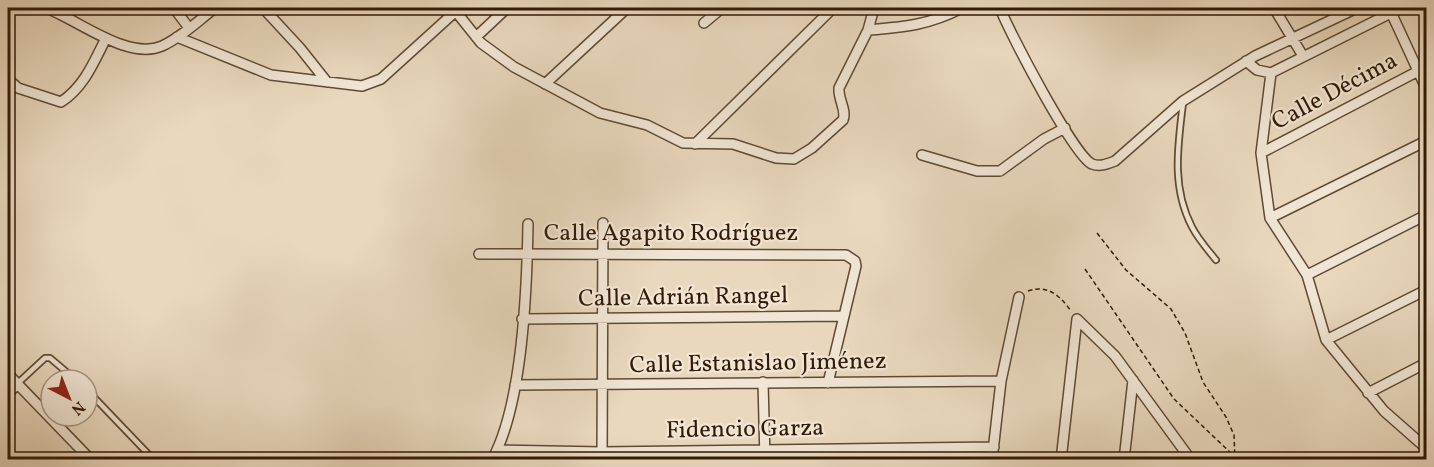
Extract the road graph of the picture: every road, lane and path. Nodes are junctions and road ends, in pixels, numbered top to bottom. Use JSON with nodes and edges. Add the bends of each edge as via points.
{"nodes":[{"id":1,"x":46,"y":8,"type":"edge"},
{"id":2,"x":174,"y":8,"type":"edge"},
{"id":3,"x":215,"y":8,"type":"edge"},
{"id":4,"x":263,"y":8,"type":"edge"},
{"id":5,"x":507,"y":8,"type":"edge"},
{"id":6,"x":627,"y":8,"type":"edge"},
{"id":7,"x":722,"y":8,"type":"edge"},
{"id":8,"x":833,"y":8,"type":"edge"},
{"id":9,"x":874,"y":8,"type":"edge"},
{"id":10,"x":962,"y":8,"type":"edge"},
{"id":11,"x":1000,"y":8,"type":"edge"},
{"id":12,"x":1274,"y":8,"type":"edge"},
{"id":13,"x":1352,"y":8,"type":"edge"},
{"id":14,"x":1401,"y":8,"type":"edge"},
{"id":15,"x":455,"y":9,"type":"edge"},
{"id":16,"x":1390,"y":10,"type":"edge"},
{"id":17,"x":704,"y":23,"type":"dead end"},
{"id":18,"x":1359,"y":27,"type":"junction"},
{"id":19,"x":189,"y":28,"type":"junction"},
{"id":20,"x":868,"y":30,"type":"junction"},
{"id":21,"x":177,"y":37,"type":"junction"},
{"id":22,"x":476,"y":37,"type":"junction"},
{"id":23,"x":106,"y":38,"type":"junction"},
{"id":24,"x":1291,"y":38,"type":"junction"},
{"id":25,"x":1303,"y":56,"type":"junction"},
{"id":26,"x":1246,"y":61,"type":"junction"},
{"id":27,"x":1422,"y":69,"type":"edge"},
{"id":28,"x":1271,"y":74,"type":"junction"},
{"id":29,"x":8,"y":79,"type":"edge"},
{"id":30,"x":327,"y":82,"type":"junction"},
{"id":31,"x":545,"y":84,"type":"junction"},
{"id":32,"x":1426,"y":88,"type":"edge"},
{"id":33,"x":1183,"y":100,"type":"junction"},
{"id":34,"x":1065,"y":128,"type":"junction"},
{"id":35,"x":1426,"y":141,"type":"edge"},
{"id":36,"x":695,"y":144,"type":"junction"},
{"id":37,"x":1261,"y":153,"type":"junction"},
{"id":38,"x":922,"y":155,"type":"dead end"},
{"id":39,"x":1426,"y":215,"type":"edge"},
{"id":40,"x":1270,"y":218,"type":"junction"},
{"id":41,"x":603,"y":223,"type":"dead end"},
{"id":42,"x":528,"y":224,"type":"dead end"},
{"id":43,"x":1097,"y":233,"type":"dead end"},
{"id":44,"x":527,"y":253,"type":"junction"},
{"id":45,"x":604,"y":253,"type":"junction"},
{"id":46,"x":479,"y":254,"type":"dead end"},
{"id":47,"x":1216,"y":260,"type":"dead end"},
{"id":48,"x":1085,"y":269,"type":"dead end"},
{"id":49,"x":1307,"y":275,"type":"junction"},
{"id":50,"x":1426,"y":290,"type":"edge"},
{"id":51,"x":1019,"y":297,"type":"joint"},
{"id":52,"x":843,"y":316,"type":"junction"},
{"id":53,"x":604,"y":318,"type":"junction"},
{"id":54,"x":1077,"y":319,"type":"junction"},
{"id":55,"x":522,"y":320,"type":"junction"},
{"id":56,"x":1326,"y":340,"type":"junction"},
{"id":57,"x":1426,"y":363,"type":"edge"},
{"id":58,"x":64,"y":368,"type":"edge"},
{"id":59,"x":8,"y":374,"type":"edge"},
{"id":60,"x":1133,"y":380,"type":"junction"},
{"id":61,"x":1001,"y":381,"type":"junction"},
{"id":62,"x":763,"y":382,"type":"junction"},
{"id":63,"x":18,"y":383,"type":"junction"},
{"id":64,"x":828,"y":383,"type":"junction"},
{"id":65,"x":515,"y":385,"type":"junction"},
{"id":66,"x":601,"y":386,"type":"junction"},
{"id":67,"x":1368,"y":393,"type":"junction"},
{"id":68,"x":8,"y":394,"type":"edge"},
{"id":69,"x":99,"y":402,"type":"edge"},
{"id":70,"x":1424,"y":444,"type":"edge"},
{"id":71,"x":994,"y":447,"type":"junction"},
{"id":72,"x":497,"y":450,"type":"junction"},
{"id":73,"x":83,"y":452,"type":"junction"},
{"id":74,"x":766,"y":454,"type":"edge"},
{"id":75,"x":602,"y":456,"type":"edge"},
{"id":76,"x":1235,"y":458,"type":"edge"},
{"id":77,"x":76,"y":459,"type":"edge"},
{"id":78,"x":91,"y":459,"type":"edge"},
{"id":79,"x":154,"y":459,"type":"edge"},
{"id":80,"x":492,"y":459,"type":"edge"},
{"id":81,"x":992,"y":459,"type":"edge"},
{"id":82,"x":1061,"y":459,"type":"edge"},
{"id":83,"x":1124,"y":459,"type":"edge"},
{"id":84,"x":1191,"y":459,"type":"edge"},
{"id":85,"x":1289,"y":459,"type":"edge"},
{"id":86,"x":1307,"y":459,"type":"edge"}],
"edges":[{"from":1,"to":23,"type":"street"},
{"from":2,"to":19,"type":"street"},
{"from":3,"to":19,"type":"street"},
{"from":4,"to":30,"type":"street"},
{"from":5,"to":22,"type":"street"},
{"from":6,"to":31,"type":"street"},
{"from":7,"to":17,"type":"street"},
{"from":8,"to":36,"type":"street"},
{"from":9,"to":20,"type":"street"},
{"from":10,"to":20,"type":"street","via":[[915,26]]},
{"from":11,"to":34,"type":"street"},
{"from":12,"to":24,"type":"street"},
{"from":13,"to":18,"type":"street"},
{"from":13,"to":24,"type":"street"},
{"from":14,"to":16,"type":"street"},
{"from":15,"to":22,"type":"street"},
{"from":15,"to":30,"type":"street","via":[[374,83],[363,86]]},
{"from":16,"to":18,"type":"street"},
{"from":16,"to":27,"type":"street"},
{"from":18,"to":25,"type":"street"},
{"from":19,"to":21,"type":"street"},
{"from":20,"to":36,"type":"street","via":[[839,88],[843,120],[803,154],[786,159],[733,144]]},
{"from":21,"to":23,"type":"street","via":[[152,48]]},
{"from":21,"to":30,"type":"street","via":[[257,71]]},
{"from":22,"to":31,"type":"street","via":[[492,53]]},
{"from":23,"to":29,"type":"street","via":[[86,77],[61,102],[18,88]]},
{"from":24,"to":25,"type":"street"},
{"from":24,"to":26,"type":"street"},
{"from":25,"to":28,"type":"street"},
{"from":26,"to":28,"type":"street"},
{"from":26,"to":33,"type":"street"},
{"from":27,"to":32,"type":"street"},
{"from":27,"to":37,"type":"street","name":"Calle Décima"},
{"from":28,"to":37,"type":"street"},
{"from":31,"to":36,"type":"street","via":[[600,113],[641,123],[683,143]]},
{"from":33,"to":34,"type":"street","via":[[1115,161],[1101,166],[1091,164]]},
{"from":33,"to":47,"type":"lane","via":[[1177,159],[1180,192],[1192,227]]},
{"from":34,"to":38,"type":"street","via":[[1000,171],[977,171]]},
{"from":35,"to":40,"type":"street"},
{"from":37,"to":40,"type":"street"},
{"from":39,"to":49,"type":"street"},
{"from":40,"to":49,"type":"street"},
{"from":41,"to":45,"type":"street"},
{"from":42,"to":44,"type":"street"},
{"from":43,"to":76,"type":"path","via":[[1126,270],[1171,309],[1185,333],[1203,382],[1234,435]]},
{"from":44,"to":45,"type":"street","name":"Calle Agapito Rodríguez"},
{"from":44,"to":46,"type":"street","name":"Calle Agapito Rodríguez"},
{"from":44,"to":55,"type":"street"},
{"from":45,"to":52,"type":"street","name":"Calle Agapito Rodríguez","via":[[840,254],[851,257],[856,266]]},
{"from":45,"to":53,"type":"street"},
{"from":48,"to":76,"type":"path","via":[[1174,399]]},
{"from":49,"to":56,"type":"street"},
{"from":50,"to":56,"type":"street"},
{"from":51,"to":54,"type":"path","via":[[1042,288],[1052,291]]},
{"from":51,"to":61,"type":"street"},
{"from":52,"to":53,"type":"street","name":"Calle Adrián Rangel"},
{"from":52,"to":64,"type":"street"},
{"from":53,"to":55,"type":"street","name":"Calle Adrián Rangel"},
{"from":53,"to":66,"type":"street"},
{"from":54,"to":60,"type":"street","via":[[1103,342]]},
{"from":54,"to":82,"type":"street"},
{"from":55,"to":65,"type":"street"},
{"from":56,"to":67,"type":"street"},
{"from":57,"to":67,"type":"street"},
{"from":58,"to":63,"type":"lane","via":[[45,358]]},
{"from":59,"to":63,"type":"street"},
{"from":60,"to":83,"type":"street"},
{"from":60,"to":84,"type":"street"},
{"from":61,"to":64,"type":"street","name":"Calle Estanislao Jiménez"},
{"from":61,"to":71,"type":"street"},
{"from":62,"to":64,"type":"street","name":"Calle Estanislao Jiménez"},
{"from":62,"to":66,"type":"street","name":"Calle Estanislao Jiménez"},
{"from":62,"to":74,"type":"street"},
{"from":63,"to":68,"type":"street"},
{"from":63,"to":73,"type":"street"},
{"from":65,"to":66,"type":"street","name":"Calle Estanislao Jiménez"},
{"from":65,"to":72,"type":"street"},
{"from":66,"to":75,"type":"street"},
{"from":67,"to":70,"type":"street","via":[[1398,426]]},
{"from":69,"to":79,"type":"lane"},
{"from":71,"to":74,"type":"street","name":"Fidencio Garza"},
{"from":71,"to":81,"type":"street"},
{"from":72,"to":75,"type":"street","name":"Fidencio Garza"},
{"from":72,"to":80,"type":"street"},
{"from":73,"to":77,"type":"street"},
{"from":73,"to":78,"type":"street"},
{"from":74,"to":75,"type":"street","name":"Fidencio Garza"},
{"from":85,"to":86,"type":"street"}]}
